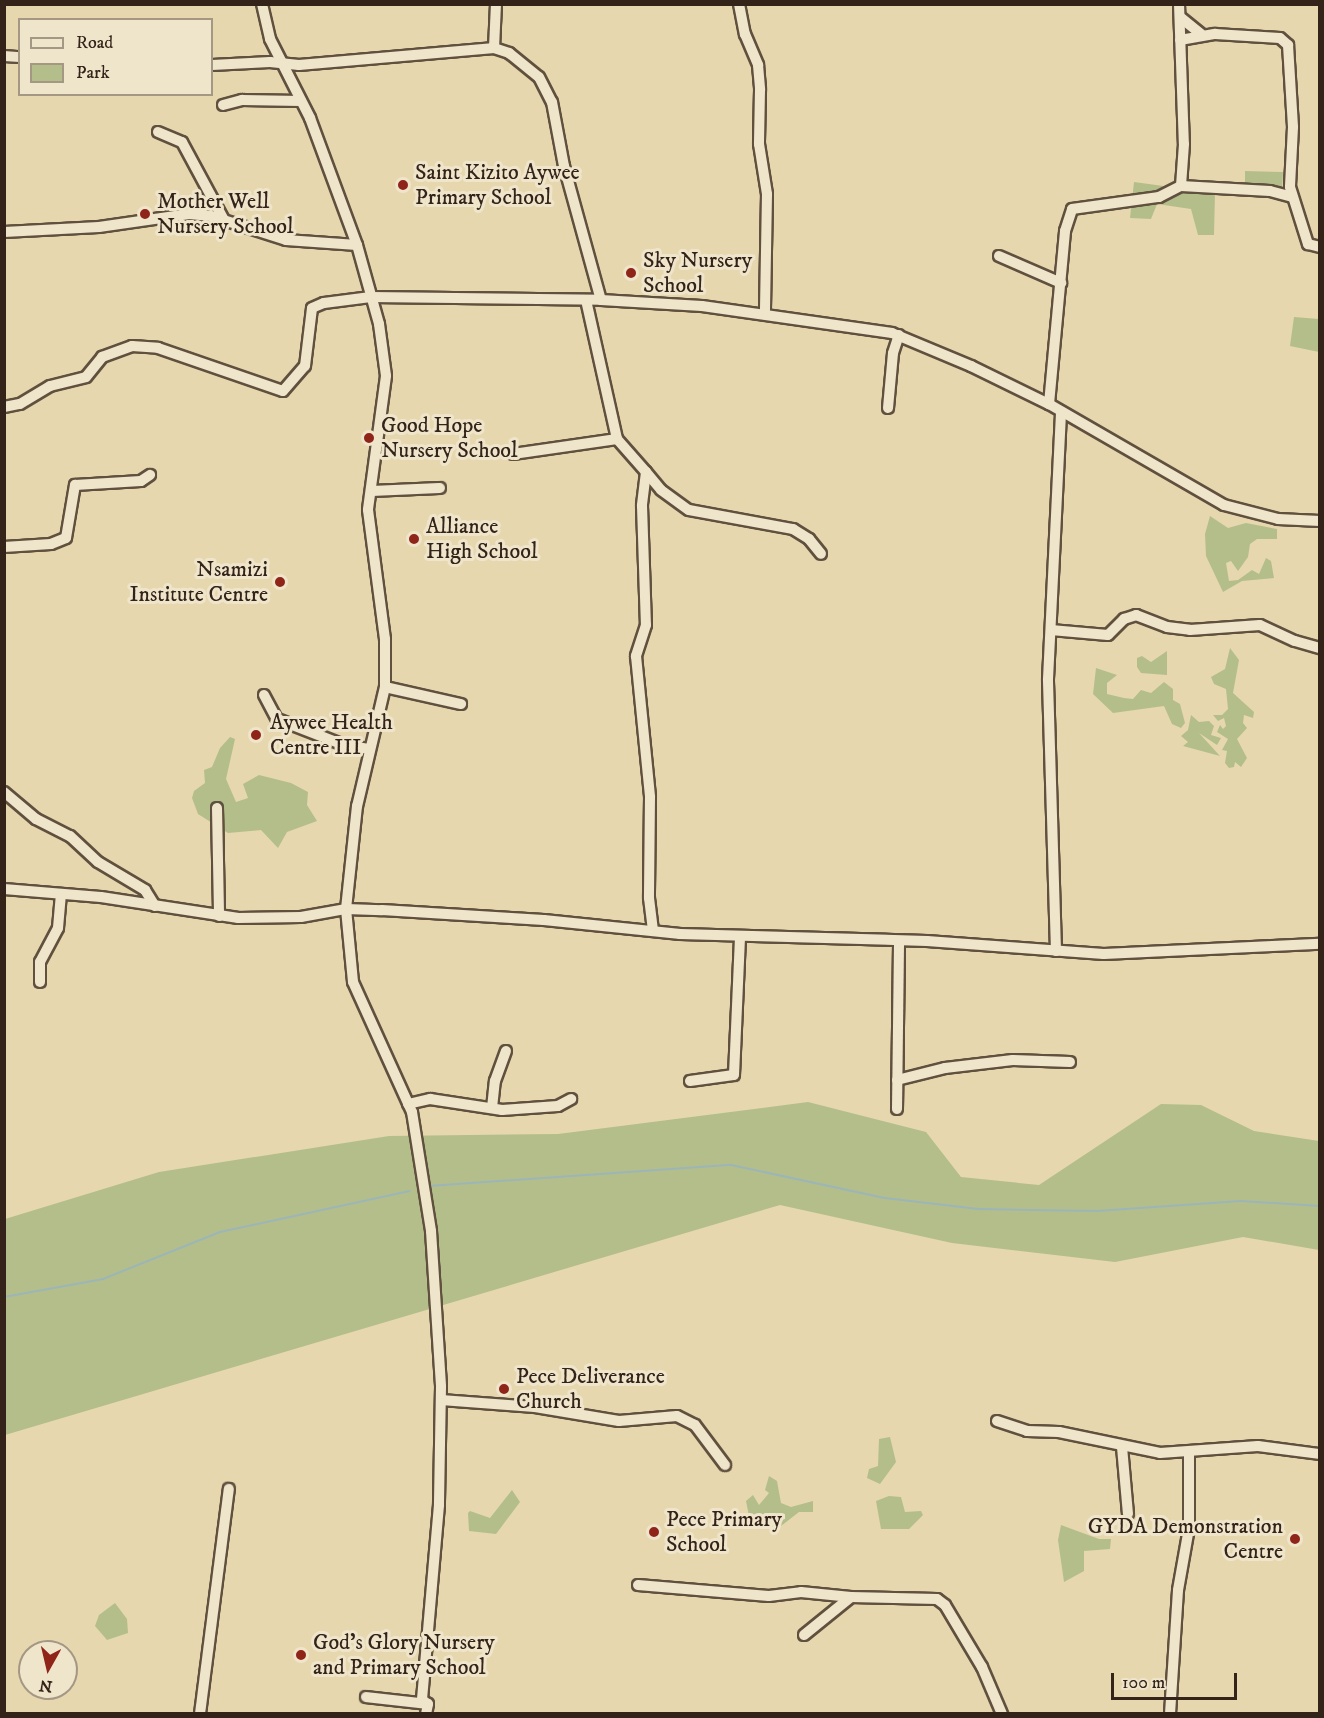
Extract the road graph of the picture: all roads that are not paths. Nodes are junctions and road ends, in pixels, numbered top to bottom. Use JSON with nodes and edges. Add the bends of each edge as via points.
{"nodes":[{"id":1,"x":262,"y":4,"type":"edge"},
{"id":2,"x":496,"y":4,"type":"edge"},
{"id":3,"x":739,"y":4,"type":"edge"},
{"id":4,"x":1179,"y":4,"type":"edge"},
{"id":5,"x":1180,"y":17,"type":"junction"},
{"id":6,"x":1201,"y":34,"type":"junction"},
{"id":7,"x":1180,"y":40,"type":"junction"},
{"id":8,"x":494,"y":48,"type":"junction"},
{"id":9,"x":213,"y":65,"type":"edge"},
{"id":10,"x":284,"y":65,"type":"junction"},
{"id":11,"x":301,"y":101,"type":"junction"},
{"id":12,"x":223,"y":105,"type":"dead end"},
{"id":13,"x":158,"y":132,"type":"dead end"},
{"id":14,"x":1181,"y":186,"type":"junction"},
{"id":15,"x":1292,"y":197,"type":"junction"},
{"id":16,"x":224,"y":220,"type":"junction"},
{"id":17,"x":4,"y":232,"type":"edge"},
{"id":18,"x":357,"y":245,"type":"junction"},
{"id":19,"x":1320,"y":247,"type":"edge"},
{"id":20,"x":999,"y":256,"type":"dead end"},
{"id":21,"x":1061,"y":283,"type":"junction"},
{"id":22,"x":372,"y":297,"type":"junction"},
{"id":23,"x":586,"y":300,"type":"junction"},
{"id":24,"x":601,"y":300,"type":"junction"},
{"id":25,"x":765,"y":313,"type":"junction"},
{"id":26,"x":899,"y":335,"type":"junction"},
{"id":27,"x":1048,"y":404,"type":"junction"},
{"id":28,"x":4,"y":407,"type":"edge"},
{"id":29,"x":888,"y":408,"type":"dead end"},
{"id":30,"x":1061,"y":412,"type":"junction"},
{"id":31,"x":617,"y":440,"type":"junction"},
{"id":32,"x":513,"y":454,"type":"dead end"},
{"id":33,"x":646,"y":472,"type":"junction"},
{"id":34,"x":150,"y":475,"type":"dead end"},
{"id":35,"x":440,"y":488,"type":"dead end"},
{"id":36,"x":370,"y":491,"type":"junction"},
{"id":37,"x":1320,"y":521,"type":"edge"},
{"id":38,"x":4,"y":547,"type":"edge"},
{"id":39,"x":820,"y":554,"type":"dead end"},
{"id":40,"x":1051,"y":630,"type":"junction"},
{"id":41,"x":1320,"y":648,"type":"edge"},
{"id":42,"x":385,"y":687,"type":"junction"},
{"id":43,"x":264,"y":694,"type":"dead end"},
{"id":44,"x":462,"y":704,"type":"dead end"},
{"id":45,"x":369,"y":749,"type":"junction"},
{"id":46,"x":4,"y":792,"type":"edge"},
{"id":47,"x":217,"y":808,"type":"dead end"},
{"id":48,"x":4,"y":890,"type":"edge"},
{"id":49,"x":61,"y":894,"type":"junction"},
{"id":50,"x":155,"y":906,"type":"junction"},
{"id":51,"x":346,"y":909,"type":"junction"},
{"id":52,"x":219,"y":916,"type":"junction"},
{"id":53,"x":653,"y":931,"type":"junction"},
{"id":54,"x":740,"y":938,"type":"junction"},
{"id":55,"x":899,"y":941,"type":"junction"},
{"id":56,"x":1320,"y":944,"type":"edge"},
{"id":57,"x":1056,"y":951,"type":"junction"},
{"id":58,"x":40,"y":982,"type":"dead end"},
{"id":59,"x":506,"y":1051,"type":"dead end"},
{"id":60,"x":1070,"y":1062,"type":"dead end"},
{"id":61,"x":897,"y":1080,"type":"junction"},
{"id":62,"x":690,"y":1081,"type":"dead end"},
{"id":63,"x":571,"y":1100,"type":"dead end"},
{"id":64,"x":408,"y":1104,"type":"junction"},
{"id":65,"x":492,"y":1108,"type":"junction"},
{"id":66,"x":897,"y":1109,"type":"dead end"},
{"id":67,"x":441,"y":1400,"type":"junction"},
{"id":68,"x":997,"y":1421,"type":"dead end"},
{"id":69,"x":1122,"y":1447,"type":"junction"},
{"id":70,"x":1190,"y":1453,"type":"junction"},
{"id":71,"x":1320,"y":1454,"type":"edge"},
{"id":72,"x":725,"y":1465,"type":"dead end"},
{"id":73,"x":229,"y":1489,"type":"dead end"},
{"id":74,"x":1128,"y":1514,"type":"dead end"},
{"id":75,"x":638,"y":1585,"type":"dead end"},
{"id":76,"x":851,"y":1597,"type":"junction"},
{"id":77,"x":804,"y":1635,"type":"dead end"},
{"id":78,"x":366,"y":1697,"type":"dead end"},
{"id":79,"x":427,"y":1708,"type":"edge"},
{"id":80,"x":200,"y":1713,"type":"edge"},
{"id":81,"x":1002,"y":1713,"type":"edge"},
{"id":82,"x":1170,"y":1713,"type":"edge"}],
"edges":[{"from":1,"to":10,"type":"street","via":[[270,39]]},
{"from":2,"to":8,"type":"street"},
{"from":3,"to":25,"type":"street","via":[[745,34],[758,65],[759,144],[767,194]]},
{"from":4,"to":5,"type":"street"},
{"from":5,"to":6,"type":"street"},
{"from":5,"to":7,"type":"street"},
{"from":6,"to":7,"type":"street"},
{"from":6,"to":15,"type":"street","via":[[1280,38],[1288,45]]},
{"from":7,"to":14,"type":"street","via":[[1184,144]]},
{"from":8,"to":10,"type":"street"},
{"from":8,"to":24,"type":"street","via":[[508,53],[546,87]]},
{"from":9,"to":10,"type":"street"},
{"from":10,"to":11,"type":"street"},
{"from":11,"to":12,"type":"street","via":[[242,100]]},
{"from":11,"to":18,"type":"street"},
{"from":13,"to":16,"type":"street","via":[[182,142]]},
{"from":14,"to":15,"type":"street","via":[[1270,191]]},
{"from":14,"to":21,"type":"street","via":[[1159,197],[1072,210],[1065,231]]},
{"from":15,"to":19,"type":"street","via":[[1308,244]]},
{"from":16,"to":17,"type":"street","via":[[189,214],[80,228]]},
{"from":16,"to":18,"type":"street","via":[[286,240]]},
{"from":18,"to":22,"type":"street"},
{"from":20,"to":21,"type":"street"},
{"from":21,"to":27,"type":"street"},
{"from":22,"to":23,"type":"street"},
{"from":22,"to":28,"type":"street","via":[[314,306],[306,362],[280,392],[158,348],[132,346],[102,357],[86,377],[50,386],[20,404]]},
{"from":22,"to":36,"type":"street","via":[[386,376]]},
{"from":23,"to":24,"type":"street"},
{"from":23,"to":31,"type":"street"},
{"from":24,"to":25,"type":"street"},
{"from":25,"to":26,"type":"street"},
{"from":26,"to":27,"type":"street"},
{"from":26,"to":29,"type":"street","via":[[892,353]]},
{"from":27,"to":30,"type":"street"},
{"from":30,"to":37,"type":"street","via":[[1224,505],[1278,519]]},
{"from":30,"to":40,"type":"street"},
{"from":31,"to":32,"type":"street"},
{"from":31,"to":33,"type":"street"},
{"from":33,"to":39,"type":"street","via":[[661,490],[689,510],[793,529],[809,539]]},
{"from":33,"to":53,"type":"street","via":[[642,506],[646,626],[636,656],[651,807],[649,898]]},
{"from":34,"to":38,"type":"street","via":[[141,481],[75,485],[66,538],[51,544]]},
{"from":35,"to":36,"type":"street"},
{"from":36,"to":42,"type":"street","via":[[369,535],[385,639]]},
{"from":40,"to":41,"type":"street","via":[[1108,635],[1124,619],[1142,615],[1167,627],[1190,630],[1260,625]]},
{"from":40,"to":57,"type":"street","via":[[1048,678]]},
{"from":42,"to":44,"type":"street"},
{"from":42,"to":45,"type":"street"},
{"from":43,"to":45,"type":"street","via":[[277,719],[344,745]]},
{"from":45,"to":51,"type":"street","via":[[357,806]]},
{"from":46,"to":50,"type":"street","via":[[36,819],[70,836],[98,862],[140,886]]},
{"from":47,"to":52,"type":"street"},
{"from":48,"to":49,"type":"street"},
{"from":49,"to":50,"type":"street"},
{"from":49,"to":58,"type":"street","via":[[58,928],[40,962]]},
{"from":50,"to":52,"type":"street"},
{"from":51,"to":52,"type":"street","via":[[301,917]]},
{"from":51,"to":53,"type":"street","via":[[478,915]]},
{"from":51,"to":64,"type":"street","via":[[350,963],[358,1000]]},
{"from":53,"to":54,"type":"street"},
{"from":54,"to":55,"type":"street"},
{"from":54,"to":62,"type":"street","via":[[734,1075]]},
{"from":55,"to":57,"type":"street"},
{"from":55,"to":61,"type":"street"},
{"from":56,"to":57,"type":"street","via":[[1104,954]]},
{"from":59,"to":65,"type":"street","via":[[495,1081]]},
{"from":60,"to":61,"type":"street","via":[[1013,1060],[945,1068]]},
{"from":61,"to":66,"type":"street"},
{"from":63,"to":65,"type":"street","via":[[558,1106]]},
{"from":64,"to":65,"type":"street","via":[[430,1099]]},
{"from":64,"to":67,"type":"street","via":[[427,1197]]},
{"from":67,"to":72,"type":"street","via":[[536,1407],[619,1421],[676,1416],[695,1425]]},
{"from":67,"to":79,"type":"street","via":[[439,1505],[422,1700]]},
{"from":68,"to":69,"type":"street","via":[[1027,1431],[1052,1431]]},
{"from":69,"to":70,"type":"street"},
{"from":69,"to":74,"type":"street"},
{"from":70,"to":71,"type":"street","via":[[1218,1447],[1258,1446]]},
{"from":70,"to":82,"type":"street","via":[[1189,1528],[1178,1590]]},
{"from":73,"to":80,"type":"street"},
{"from":75,"to":76,"type":"street","via":[[769,1596],[801,1592]]},
{"from":76,"to":77,"type":"street"},
{"from":76,"to":81,"type":"street","via":[[941,1601],[982,1667]]},
{"from":78,"to":79,"type":"street"}]}
